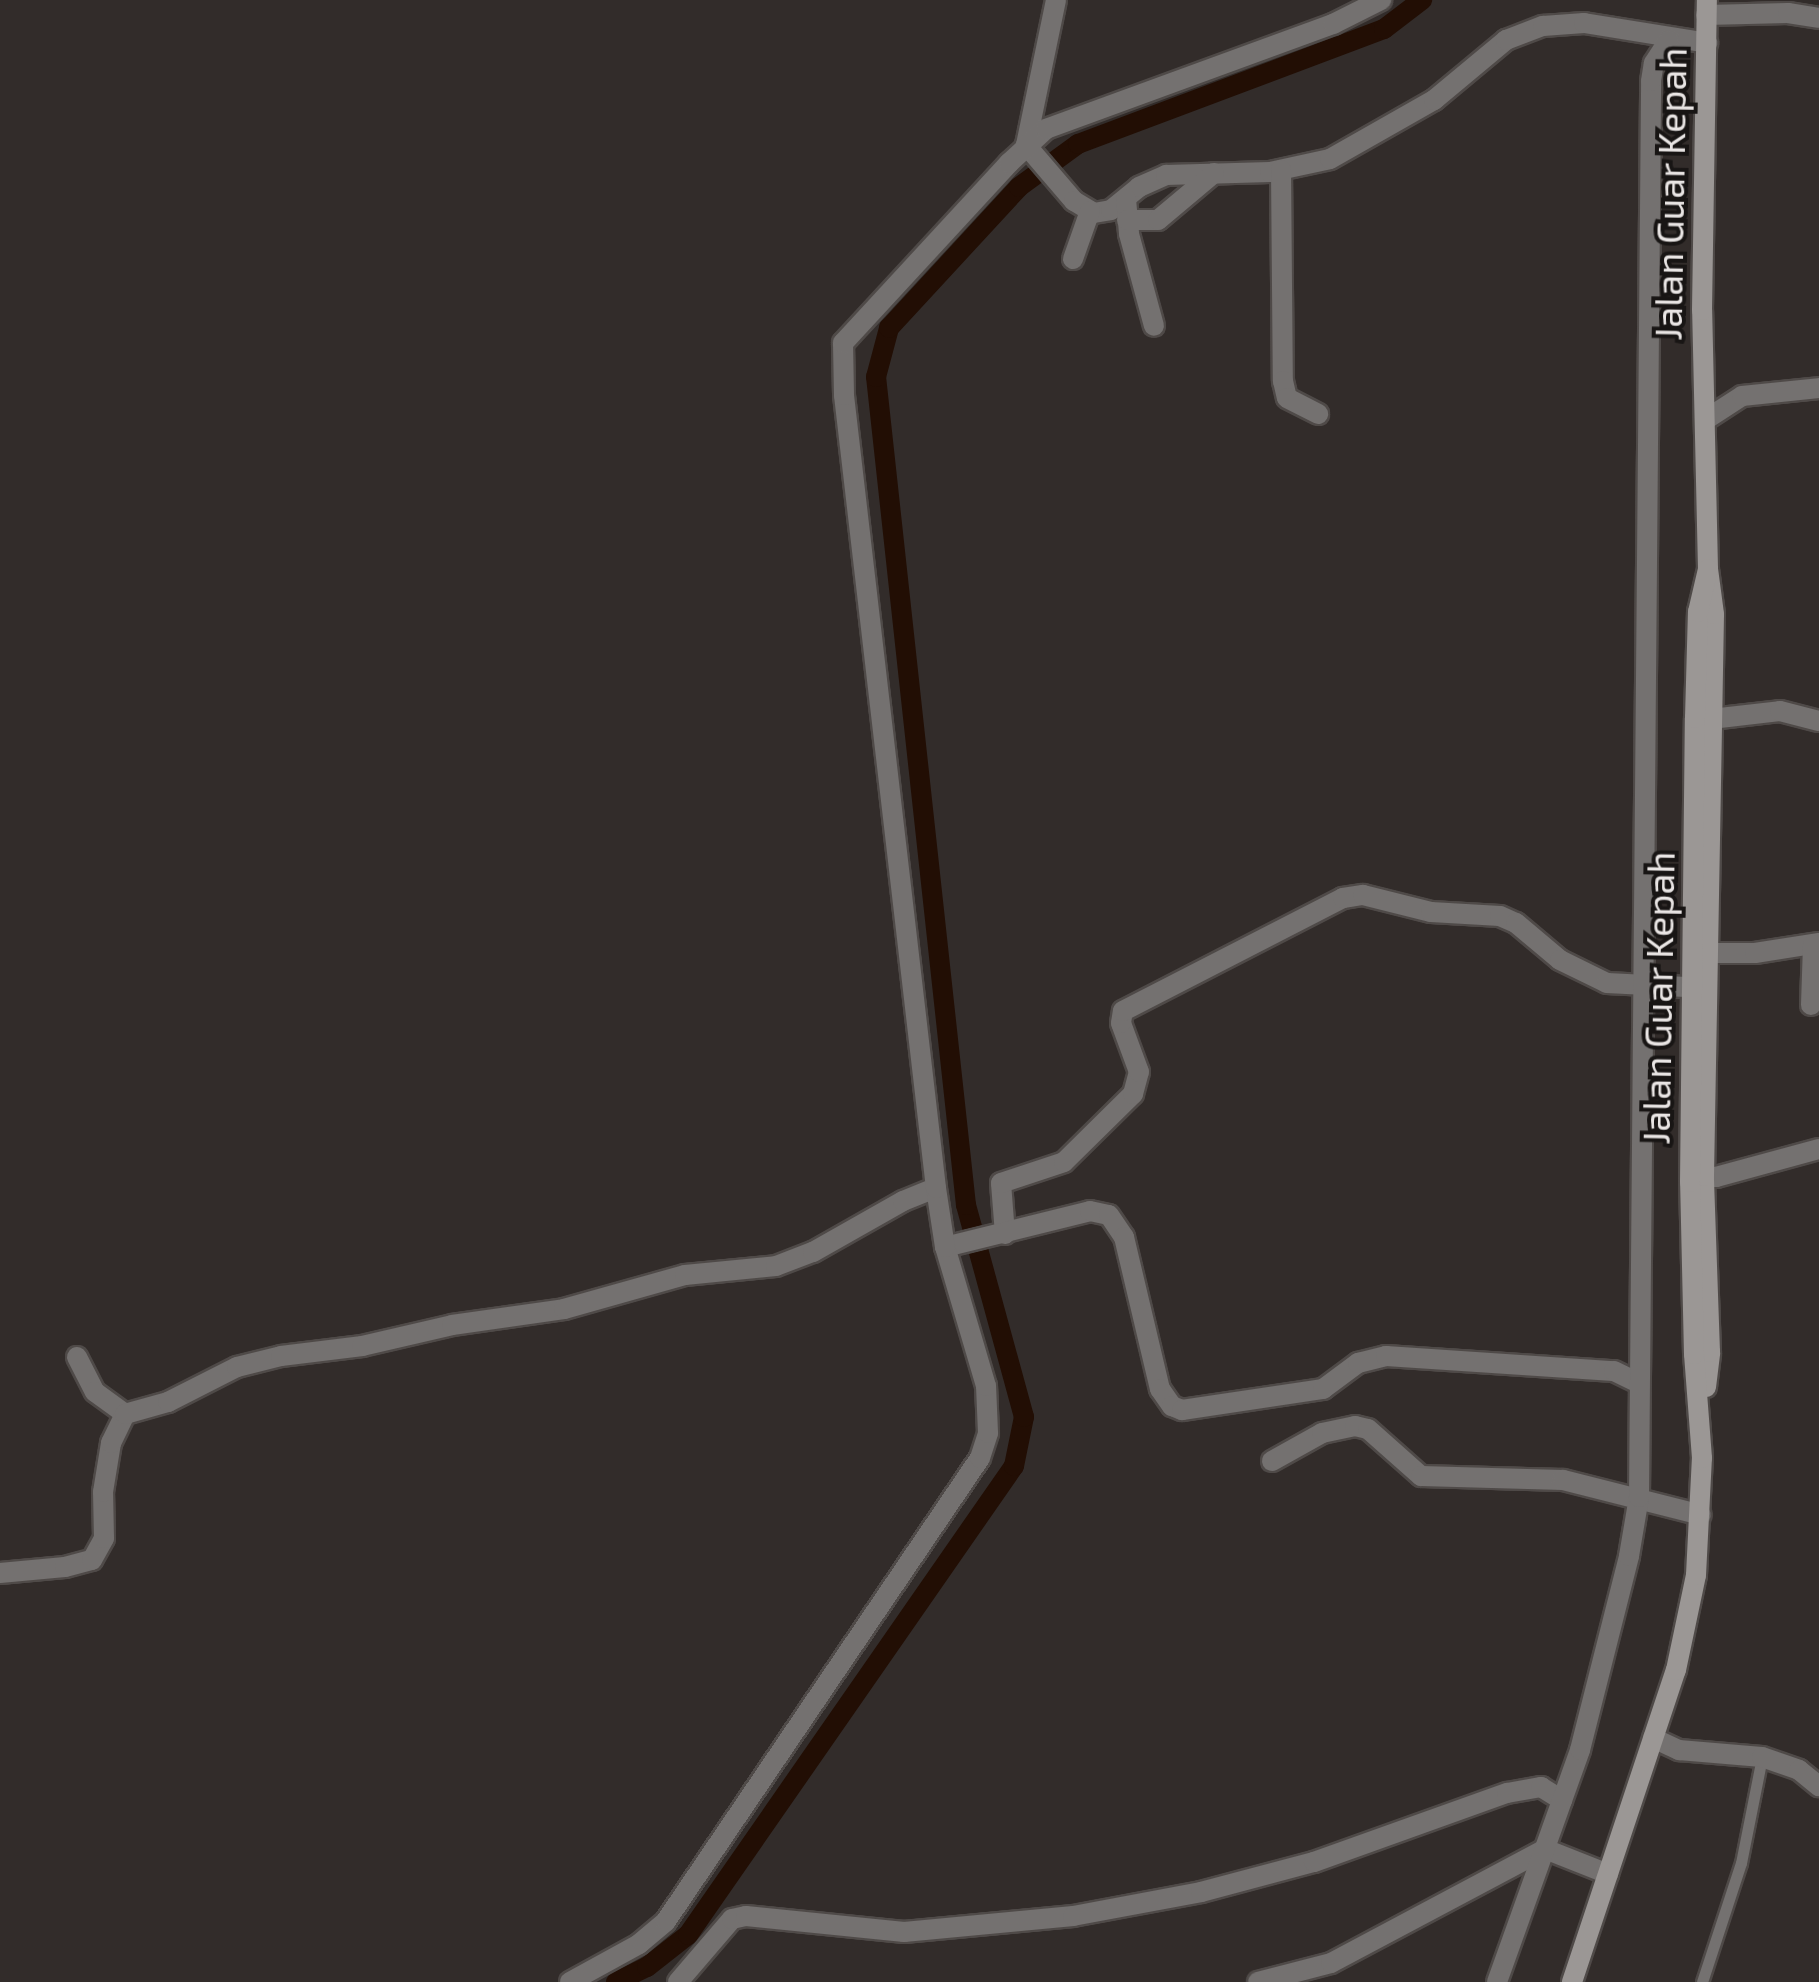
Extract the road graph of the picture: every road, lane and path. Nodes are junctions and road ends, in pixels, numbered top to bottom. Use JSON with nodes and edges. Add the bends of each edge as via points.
{"nodes":[{"id":1,"x":1056,"y":0,"type":"edge"},
{"id":2,"x":1382,"y":0,"type":"edge"},
{"id":3,"x":1707,"y":7,"type":"edge"},
{"id":4,"x":1819,"y":18,"type":"edge"},
{"id":5,"x":1669,"y":40,"type":"junction"},
{"id":6,"x":1707,"y":43,"type":"junction"},
{"id":7,"x":1026,"y":146,"type":"junction"},
{"id":8,"x":1281,"y":170,"type":"junction"},
{"id":9,"x":1214,"y":173,"type":"junction"},
{"id":10,"x":1126,"y":209,"type":"junction"},
{"id":11,"x":1090,"y":211,"type":"junction"},
{"id":12,"x":1073,"y":259,"type":"dead end"},
{"id":13,"x":1154,"y":326,"type":"dead end"},
{"id":14,"x":1819,"y":388,"type":"edge"},
{"id":15,"x":1318,"y":414,"type":"dead end"},
{"id":16,"x":1705,"y":420,"type":"junction"},
{"id":17,"x":1708,"y":569,"type":"junction"},
{"id":18,"x":1711,"y":719,"type":"junction"},
{"id":19,"x":1819,"y":721,"type":"edge"},
{"id":20,"x":1816,"y":944,"type":"edge"},
{"id":21,"x":1709,"y":953,"type":"junction"},
{"id":22,"x":1646,"y":987,"type":"junction"},
{"id":23,"x":1693,"y":988,"type":"junction"},
{"id":24,"x":1811,"y":1005,"type":"dead end"},
{"id":25,"x":1819,"y":1149,"type":"edge"},
{"id":26,"x":1704,"y":1176,"type":"junction"},
{"id":27,"x":936,"y":1188,"type":"junction"},
{"id":28,"x":999,"y":1235,"type":"junction"},
{"id":29,"x":953,"y":1245,"type":"junction"},
{"id":30,"x":76,"y":1357,"type":"dead end"},
{"id":31,"x":1639,"y":1383,"type":"junction"},
{"id":32,"x":125,"y":1414,"type":"junction"},
{"id":33,"x":1702,"y":1429,"type":"junction"},
{"id":34,"x":1272,"y":1461,"type":"dead end"},
{"id":35,"x":1645,"y":1500,"type":"junction"},
{"id":36,"x":1694,"y":1514,"type":"junction"},
{"id":37,"x":0,"y":1573,"type":"edge"},
{"id":38,"x":1653,"y":1738,"type":"junction"},
{"id":39,"x":1754,"y":1755,"type":"junction"},
{"id":40,"x":1819,"y":1786,"type":"edge"},
{"id":41,"x":1562,"y":1800,"type":"junction"},
{"id":42,"x":1545,"y":1849,"type":"junction"},
{"id":43,"x":1608,"y":1874,"type":"junction"},
{"id":44,"x":570,"y":1982,"type":"edge"},
{"id":45,"x":678,"y":1982,"type":"edge"},
{"id":46,"x":1258,"y":1982,"type":"edge"},
{"id":47,"x":1497,"y":1982,"type":"edge"},
{"id":48,"x":1572,"y":1982,"type":"edge"},
{"id":49,"x":1702,"y":1982,"type":"edge"}],
"edges":[{"from":1,"to":7,"type":"street"},
{"from":2,"to":7,"type":"street","via":[[1333,24],[1053,125]]},
{"from":3,"to":4,"type":"street"},
{"from":3,"to":6,"type":"main road","name":"Jalan Guar Kepah"},
{"from":5,"to":6,"type":"street"},
{"from":5,"to":8,"type":"street","via":[[1584,23],[1532,29],[1491,50],[1396,124],[1330,159]]},
{"from":5,"to":22,"type":"street","via":[[1656,56],[1652,81]]},
{"from":6,"to":16,"type":"main road","name":"Jalan Guar Kepah"},
{"from":7,"to":11,"type":"street"},
{"from":7,"to":27,"type":"street","via":[[855,326],[842,349]]},
{"from":8,"to":9,"type":"street"},
{"from":8,"to":15,"type":"street","via":[[1283,381],[1287,398]]},
{"from":9,"to":10,"type":"street","via":[[1147,182]]},
{"from":9,"to":10,"type":"street","via":[[1158,220],[1145,223]]},
{"from":10,"to":11,"type":"street"},
{"from":10,"to":13,"type":"street"},
{"from":11,"to":12,"type":"street"},
{"from":14,"to":16,"type":"street","via":[[1742,396]]},
{"from":16,"to":17,"type":"main road","name":"Jalan Guar Kepah"},
{"from":17,"to":18,"type":"main road","name":"Jalan Guar Kepah","via":[[1714,614]]},
{"from":17,"to":23,"type":"main road","name":"Jalan Guar Kepah","via":[[1698,612]]},
{"from":18,"to":19,"type":"street","via":[[1780,712]]},
{"from":18,"to":21,"type":"main road","name":"Jalan Guar Kepah"},
{"from":20,"to":21,"type":"street"},
{"from":20,"to":24,"type":"street"},
{"from":21,"to":23,"type":"main road","name":"Jalan Guar Kepah"},
{"from":22,"to":23,"type":"street"},
{"from":22,"to":28,"type":"street","via":[[1608,983],[1570,966],[1500,916],[1431,912],[1363,895],[1334,902],[1123,1011],[1138,1085],[1064,1162],[1001,1183]]},
{"from":22,"to":31,"type":"street"},
{"from":23,"to":26,"type":"main road","name":"Jalan Guar Kepah"},
{"from":23,"to":33,"type":"main road","name":"Jalan Guar Kepah","via":[[1690,1201]]},
{"from":25,"to":26,"type":"street"},
{"from":26,"to":33,"type":"main road","name":"Jalan Guar Kepah","via":[[1710,1352]]},
{"from":27,"to":29,"type":"street"},
{"from":27,"to":32,"type":"street","via":[[786,1263],[685,1276],[564,1309],[258,1360],[168,1402]]},
{"from":28,"to":29,"type":"street"},
{"from":28,"to":31,"type":"street","via":[[1090,1211],[1116,1219],[1160,1389],[1177,1409],[1323,1389],[1358,1363],[1386,1356],[1614,1371]]},
{"from":29,"to":44,"type":"street","via":[[988,1398],[980,1458],[666,1920],[639,1944]]},
{"from":30,"to":32,"type":"street","via":[[95,1392]]},
{"from":31,"to":35,"type":"street"},
{"from":32,"to":37,"type":"street","via":[[110,1444],[101,1549],[80,1565]]},
{"from":33,"to":36,"type":"main road","name":"Jalan Guar Kepah"},
{"from":34,"to":35,"type":"street","via":[[1322,1433],[1355,1426],[1368,1429],[1421,1476],[1550,1478]]},
{"from":35,"to":36,"type":"street"},
{"from":35,"to":41,"type":"street"},
{"from":36,"to":38,"type":"main road","name":"Jalan Guar Kepah","via":[[1686,1629]]},
{"from":38,"to":39,"type":"street","via":[[1679,1750]]},
{"from":38,"to":43,"type":"main road","name":"Jalan Guar Kepah"},
{"from":39,"to":40,"type":"street","via":[[1799,1770]]},
{"from":39,"to":49,"type":"lane","via":[[1741,1863]]},
{"from":41,"to":42,"type":"street"},
{"from":41,"to":45,"type":"street","via":[[1541,1787],[1507,1793],[1314,1862],[1092,1913],[904,1932],[746,1916],[732,1919]]},
{"from":42,"to":43,"type":"street"},
{"from":42,"to":46,"type":"street","via":[[1331,1964]]},
{"from":42,"to":47,"type":"street"},
{"from":43,"to":48,"type":"main road","name":"Jalan Guar Kepah"}]}
